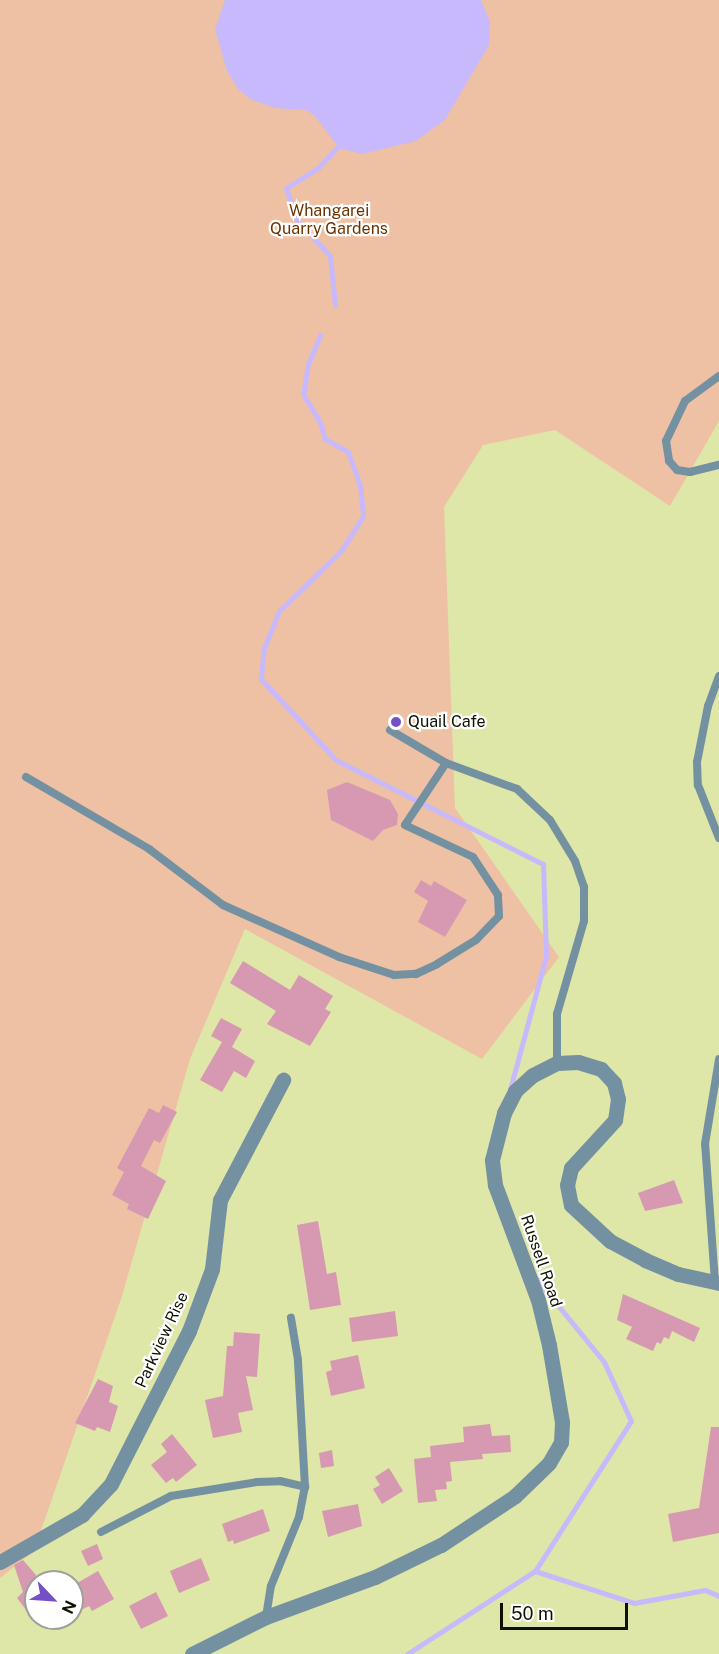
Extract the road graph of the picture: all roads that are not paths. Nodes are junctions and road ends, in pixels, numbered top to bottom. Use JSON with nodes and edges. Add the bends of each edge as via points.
{"nodes":[{"id":1,"x":719,"y":376,"type":"edge"},
{"id":2,"x":719,"y":465,"type":"edge"},
{"id":3,"x":719,"y":676,"type":"edge"},
{"id":4,"x":390,"y":730,"type":"dead end"},
{"id":5,"x":446,"y":763,"type":"junction"},
{"id":6,"x":26,"y":777,"type":"dead end"},
{"id":7,"x":719,"y":837,"type":"edge"},
{"id":8,"x":719,"y":1059,"type":"edge"},
{"id":9,"x":557,"y":1063,"type":"junction"},
{"id":10,"x":283,"y":1080,"type":"dead end"},
{"id":11,"x":717,"y":1283,"type":"edge"},
{"id":12,"x":291,"y":1318,"type":"dead end"},
{"id":13,"x":304,"y":1487,"type":"junction"},
{"id":14,"x":101,"y":1532,"type":"dead end"},
{"id":15,"x":0,"y":1562,"type":"edge"},
{"id":16,"x":266,"y":1617,"type":"junction"},
{"id":17,"x":192,"y":1654,"type":"edge"}],
"edges":[{"from":1,"to":2,"type":"lane","via":[[685,401],[666,441],[669,461],[676,470],[690,472]]},
{"from":3,"to":7,"type":"lane","via":[[708,706],[697,762],[699,785]]},
{"from":4,"to":5,"type":"lane"},
{"from":5,"to":6,"type":"lane","via":[[405,825],[473,857],[489,876],[501,905],[499,916],[476,940],[416,974],[394,975],[339,957],[223,905],[149,849]]},
{"from":5,"to":9,"type":"lane","via":[[517,789],[550,820],[575,861],[584,887],[584,921],[557,1014]]},
{"from":8,"to":11,"type":"lane","via":[[705,1144]]},
{"from":9,"to":11,"type":"street","via":[[578,1062],[601,1069],[614,1083],[618,1100],[615,1120],[571,1168],[567,1185],[571,1205],[610,1240],[645,1260],[678,1274]]},
{"from":9,"to":16,"type":"street","name":"Russell Road","via":[[533,1075],[515,1091],[496,1131],[492,1160],[495,1185],[534,1289],[549,1345],[562,1422],[561,1442],[549,1463],[533,1479],[471,1528],[375,1577]]},
{"from":10,"to":15,"type":"street","name":"Parkview Rise","via":[[220,1200],[212,1269],[189,1331],[111,1484],[82,1515]]},
{"from":12,"to":13,"type":"lane","via":[[298,1360]]},
{"from":13,"to":14,"type":"lane","via":[[280,1481],[257,1482],[171,1496]]},
{"from":13,"to":16,"type":"lane","via":[[299,1517],[271,1586]]},
{"from":16,"to":17,"type":"street","name":"Russell Road"}]}
